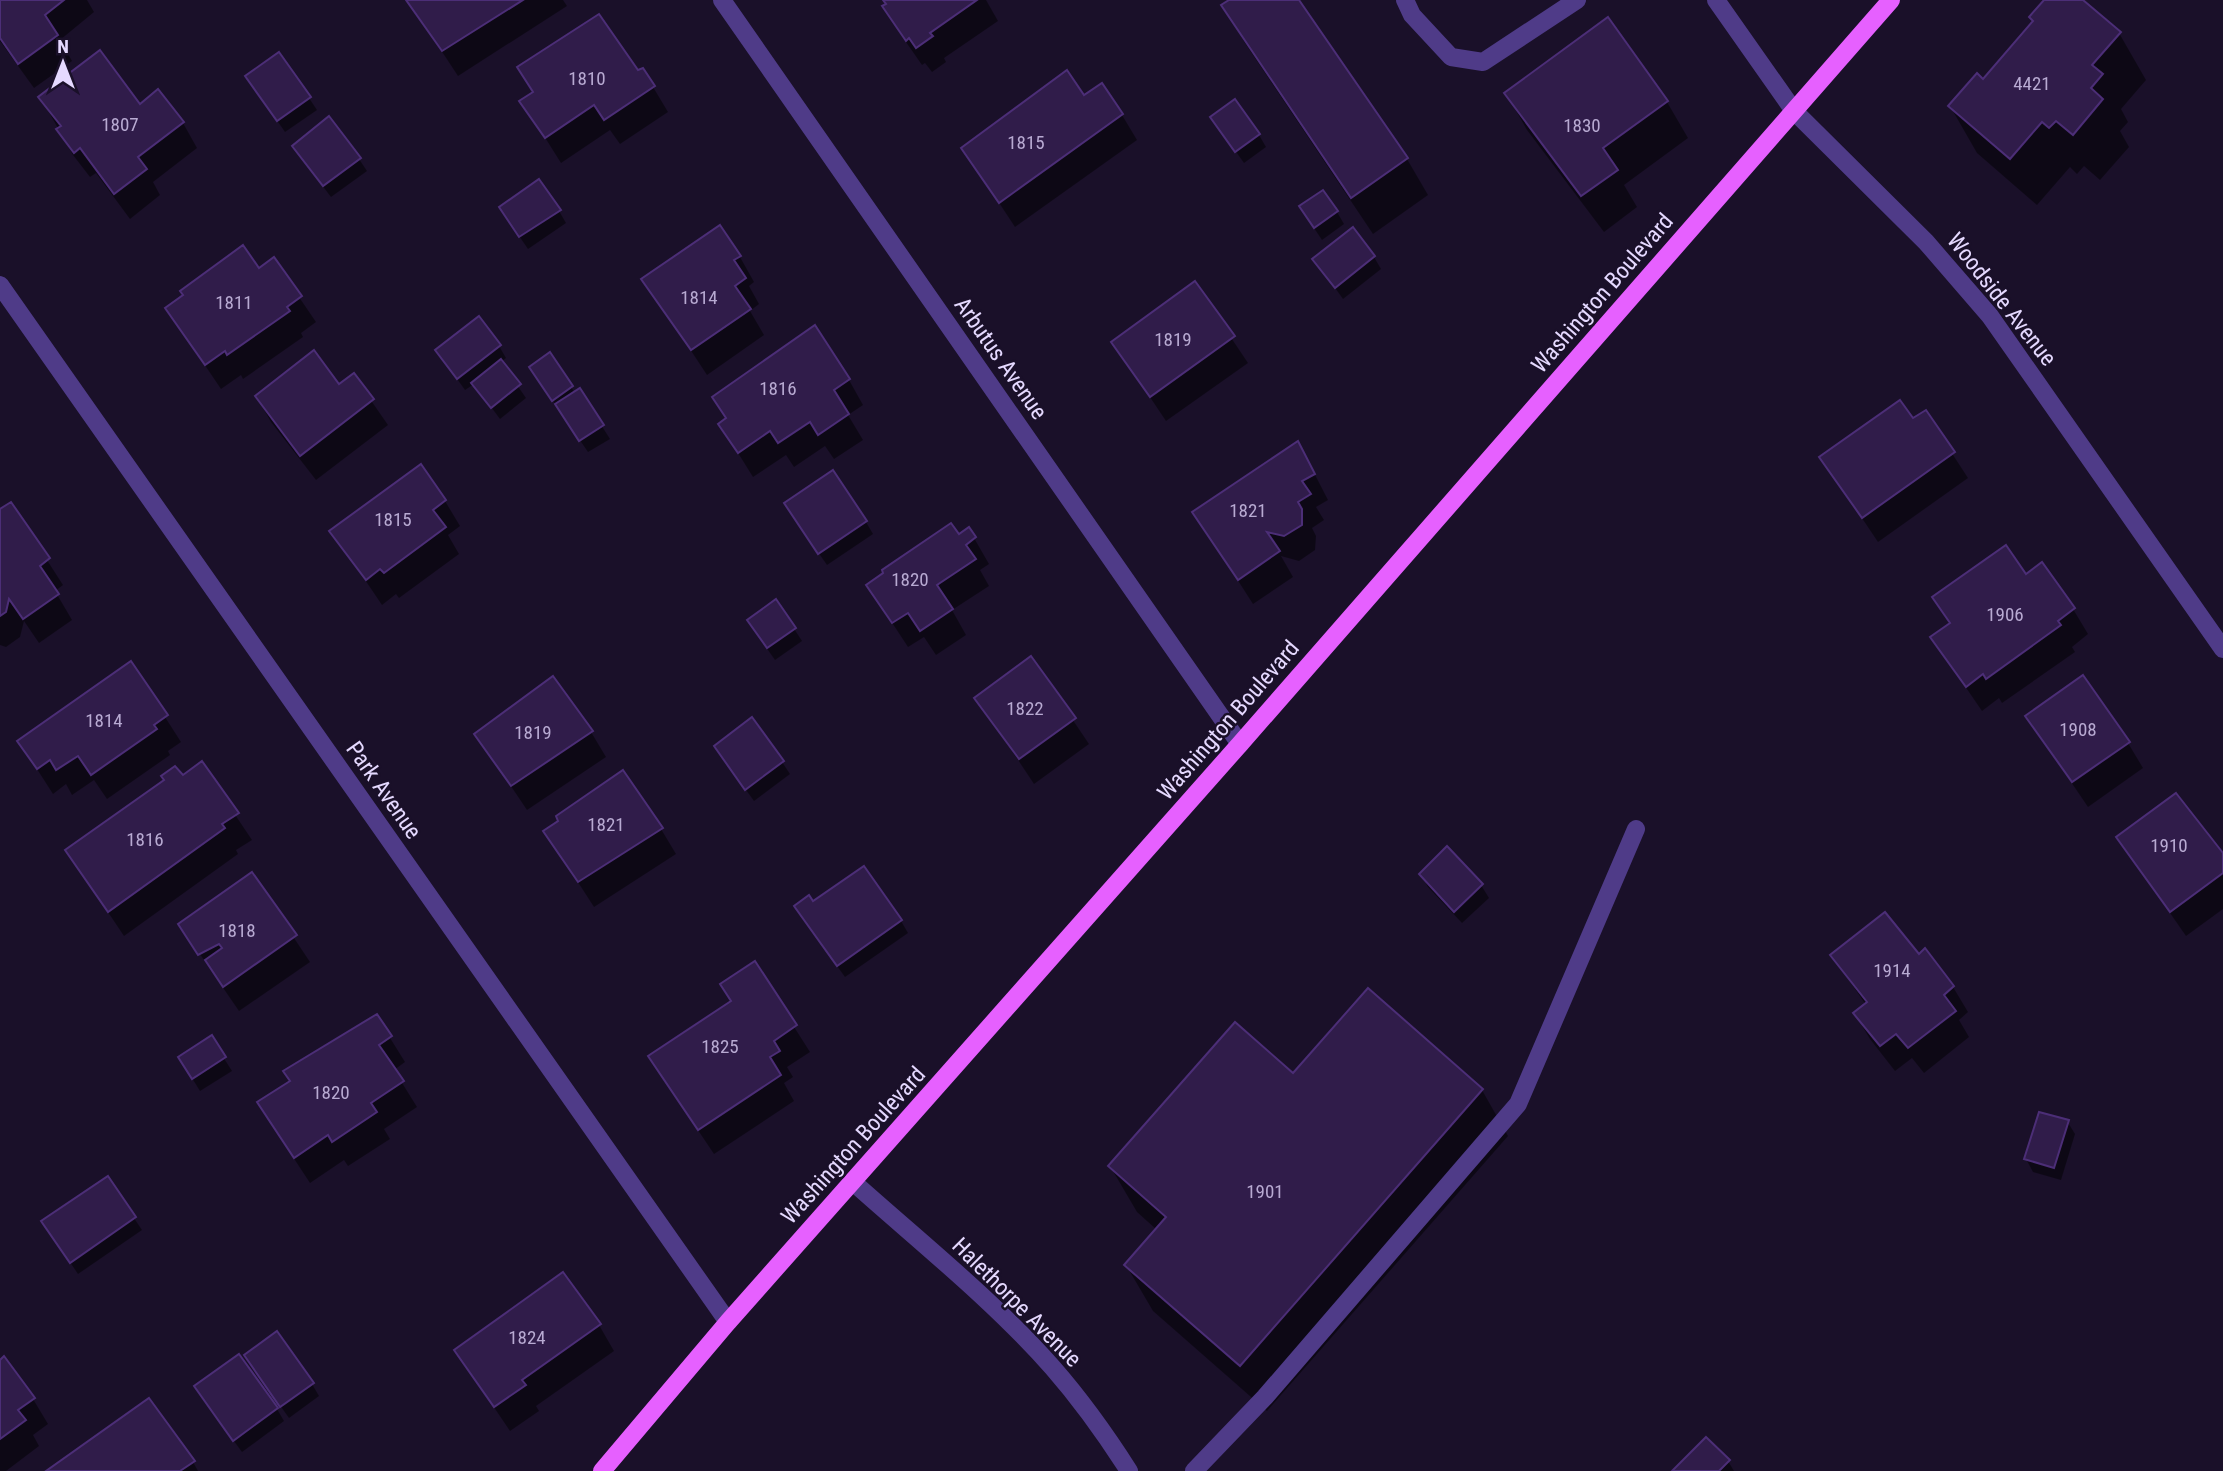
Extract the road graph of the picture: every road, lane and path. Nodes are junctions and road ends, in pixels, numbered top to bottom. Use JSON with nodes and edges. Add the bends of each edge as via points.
{"nodes":[{"id":1,"x":722,"y":0,"type":"edge"},
{"id":2,"x":1405,"y":0,"type":"edge"},
{"id":3,"x":1577,"y":0,"type":"edge"},
{"id":4,"x":1716,"y":0,"type":"edge"},
{"id":5,"x":1891,"y":0,"type":"edge"},
{"id":6,"x":1794,"y":111,"type":"junction"},
{"id":7,"x":0,"y":285,"type":"edge"},
{"id":8,"x":2223,"y":649,"type":"edge"},
{"id":9,"x":1240,"y":744,"type":"junction"},
{"id":10,"x":1636,"y":829,"type":"dead end"},
{"id":11,"x":853,"y":1182,"type":"junction"},
{"id":12,"x":728,"y":1322,"type":"junction"},
{"id":13,"x":602,"y":1471,"type":"edge"},
{"id":14,"x":1129,"y":1471,"type":"edge"},
{"id":15,"x":1194,"y":1471,"type":"edge"}],
"edges":[{"from":1,"to":9,"type":"street","name":"Arbutus Avenue"},
{"from":2,"to":3,"type":"street","via":[[1412,15],[1451,57],[1483,62]]},
{"from":4,"to":6,"type":"street","name":"Woodside Avenue"},
{"from":5,"to":6,"type":"main road","name":"Washington Boulevard"},
{"from":6,"to":8,"type":"street","name":"Woodside Avenue","via":[[1926,242],[1990,316]]},
{"from":6,"to":9,"type":"main road","name":"Washington Boulevard"},
{"from":7,"to":12,"type":"street","name":"Park Avenue"},
{"from":9,"to":11,"type":"main road","name":"Washington Boulevard"},
{"from":10,"to":15,"type":"street","via":[[1518,1104],[1265,1397]]},
{"from":11,"to":12,"type":"main road","name":"Washington Boulevard"},
{"from":11,"to":14,"type":"street","name":"Halethorpe Avenue","via":[[1053,1367]]},
{"from":12,"to":13,"type":"main road","name":"Washington Boulevard"}]}
